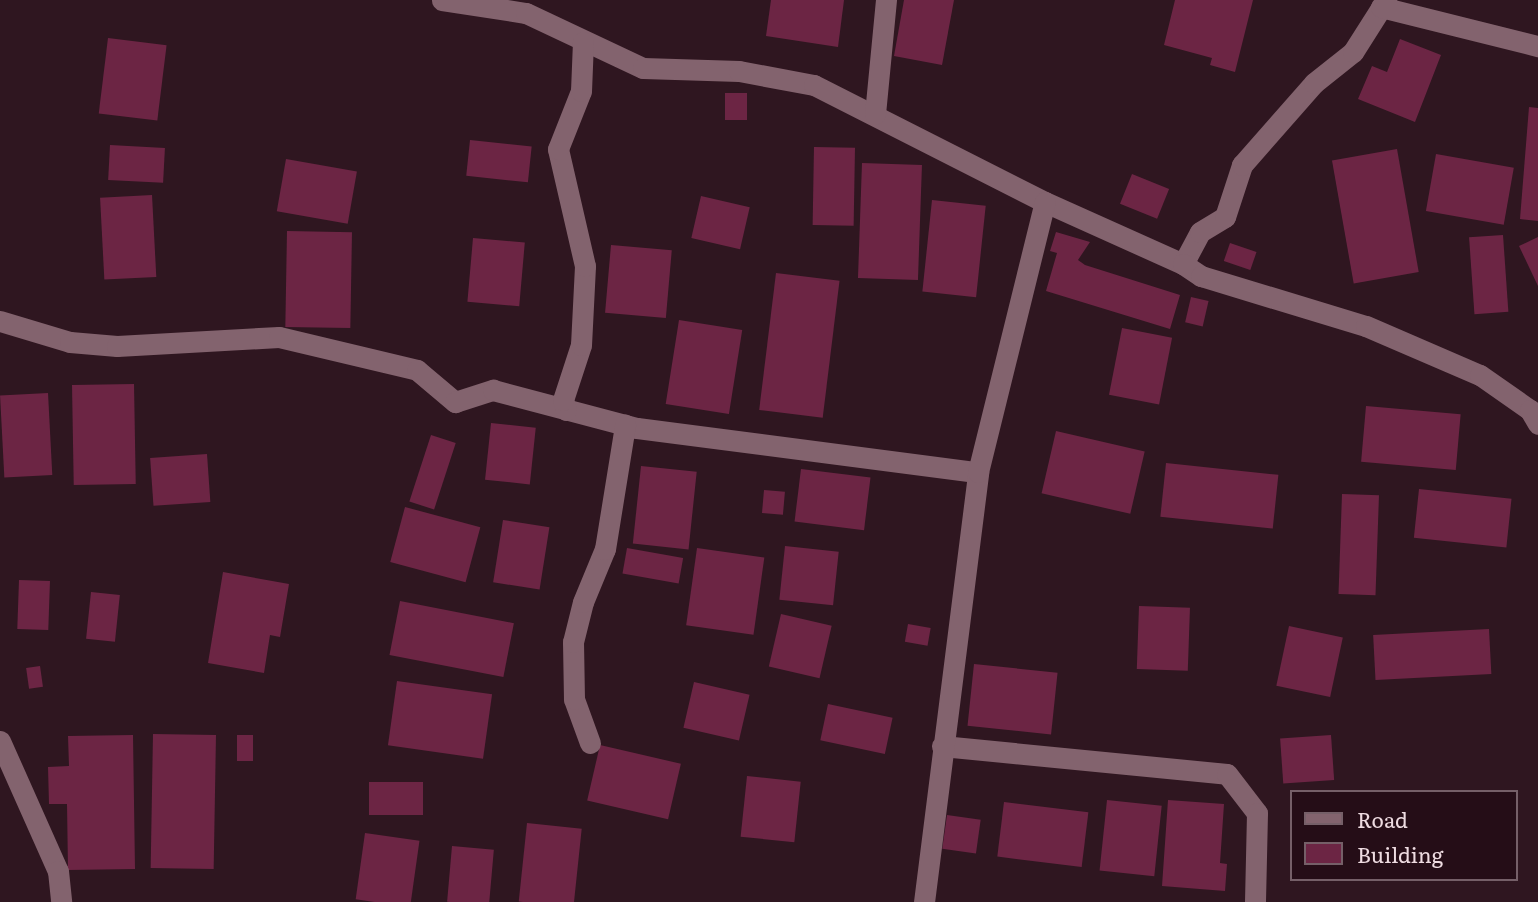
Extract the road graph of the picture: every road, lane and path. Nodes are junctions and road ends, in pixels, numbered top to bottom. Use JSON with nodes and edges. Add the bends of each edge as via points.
{"nodes":[{"id":1,"x":442,"y":0,"type":"edge"},
{"id":2,"x":886,"y":0,"type":"edge"},
{"id":3,"x":1383,"y":4,"type":"edge"},
{"id":4,"x":583,"y":42,"type":"junction"},
{"id":5,"x":1538,"y":46,"type":"edge"},
{"id":6,"x":875,"y":114,"type":"junction"},
{"id":7,"x":1045,"y":202,"type":"junction"},
{"id":8,"x":1183,"y":264,"type":"junction"},
{"id":9,"x":0,"y":321,"type":"edge"},
{"id":10,"x":566,"y":410,"type":"junction"},
{"id":11,"x":1535,"y":412,"type":"edge"},
{"id":12,"x":625,"y":425,"type":"junction"},
{"id":13,"x":978,"y":472,"type":"junction"},
{"id":14,"x":0,"y":741,"type":"edge"},
{"id":15,"x":590,"y":743,"type":"dead end"},
{"id":16,"x":942,"y":746,"type":"junction"},
{"id":17,"x":61,"y":902,"type":"edge"},
{"id":18,"x":924,"y":902,"type":"edge"},
{"id":19,"x":1255,"y":902,"type":"edge"}],
"edges":[{"from":1,"to":4,"type":"street","via":[[526,13]]},
{"from":2,"to":6,"type":"street"},
{"from":3,"to":5,"type":"street"},
{"from":3,"to":8,"type":"street","via":[[1353,52],[1314,83],[1242,165],[1225,217],[1200,232]]},
{"from":4,"to":6,"type":"street","via":[[643,68],[786,77]]},
{"from":4,"to":10,"type":"street","via":[[581,91],[558,149],[585,267],[581,345],[563,400]]},
{"from":6,"to":7,"type":"street"},
{"from":7,"to":8,"type":"street"},
{"from":7,"to":13,"type":"street"},
{"from":8,"to":11,"type":"street","via":[[1201,276],[1366,326],[1480,375]]},
{"from":9,"to":10,"type":"street","via":[[70,342],[117,346],[279,337],[417,370],[456,402],[493,390]]},
{"from":10,"to":12,"type":"street"},
{"from":12,"to":13,"type":"street"},
{"from":12,"to":15,"type":"street","via":[[605,548],[583,601],[573,642],[574,699]]},
{"from":13,"to":16,"type":"street"},
{"from":14,"to":17,"type":"street","via":[[58,871]]},
{"from":16,"to":18,"type":"street"},
{"from":16,"to":19,"type":"street","via":[[1227,774],[1257,813]]}]}
